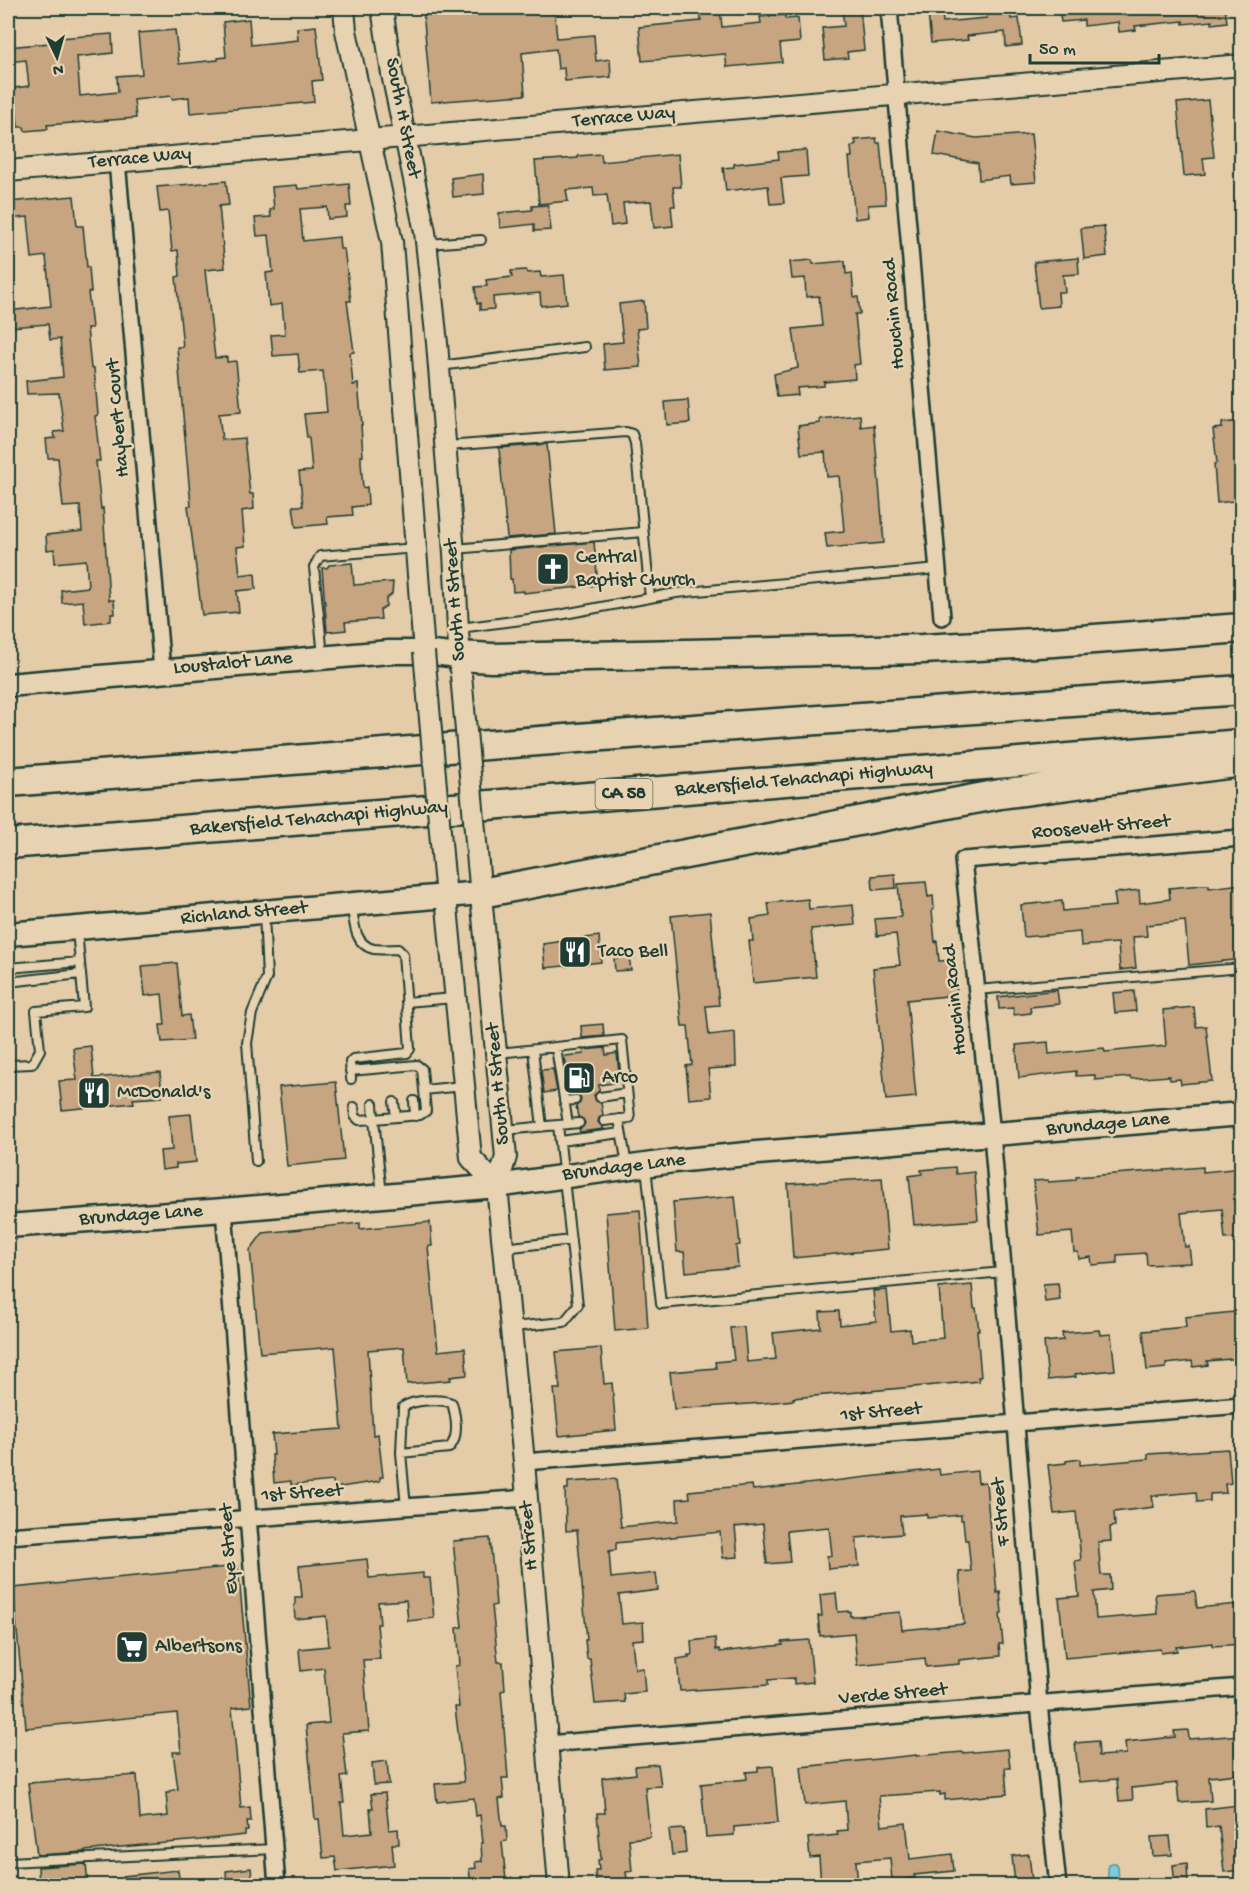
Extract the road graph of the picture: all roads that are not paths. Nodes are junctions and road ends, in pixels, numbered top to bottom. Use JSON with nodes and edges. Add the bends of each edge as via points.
{"nodes":[{"id":1,"x":344,"y":8,"type":"edge"},
{"id":2,"x":382,"y":8,"type":"edge"},
{"id":3,"x":889,"y":8,"type":"edge"},
{"id":4,"x":1242,"y":65,"type":"edge"},
{"id":5,"x":897,"y":94,"type":"junction"},
{"id":6,"x":405,"y":136,"type":"junction"},
{"id":7,"x":370,"y":139,"type":"junction"},
{"id":8,"x":117,"y":161,"type":"junction"},
{"id":9,"x":8,"y":171,"type":"edge"},
{"id":10,"x":481,"y":240,"type":"dead end"},
{"id":11,"x":426,"y":244,"type":"junction"},
{"id":12,"x":585,"y":347,"type":"dead end"},
{"id":13,"x":439,"y":366,"type":"junction"},
{"id":14,"x":445,"y":446,"type":"junction"},
{"id":15,"x":643,"y":532,"type":"junction"},
{"id":16,"x":416,"y":548,"type":"junction"},
{"id":17,"x":453,"y":549,"type":"junction"},
{"id":18,"x":938,"y":569,"type":"junction"},
{"id":19,"x":650,"y":598,"type":"junction"},
{"id":20,"x":942,"y":616,"type":"dead end"},
{"id":21,"x":1242,"y":628,"type":"edge"},
{"id":22,"x":424,"y":652,"type":"junction"},
{"id":23,"x":459,"y":653,"type":"junction"},
{"id":24,"x":323,"y":657,"type":"junction"},
{"id":25,"x":162,"y":670,"type":"junction"},
{"id":26,"x":8,"y":685,"type":"edge"},
{"id":27,"x":1242,"y":690,"type":"edge"},
{"id":28,"x":1242,"y":744,"type":"edge"},
{"id":29,"x":1242,"y":762,"type":"edge"},
{"id":30,"x":8,"y":782,"type":"edge"},
{"id":31,"x":1242,"y":838,"type":"edge"},
{"id":32,"x":8,"y":844,"type":"edge"},
{"id":33,"x":963,"y":860,"type":"joint"},
{"id":34,"x":481,"y":893,"type":"junction"},
{"id":35,"x":446,"y":896,"type":"junction"},
{"id":36,"x":352,"y":904,"type":"junction"},
{"id":37,"x":264,"y":912,"type":"junction"},
{"id":38,"x":76,"y":928,"type":"junction"},
{"id":39,"x":8,"y":934,"type":"edge"},
{"id":40,"x":80,"y":962,"type":"junction"},
{"id":41,"x":8,"y":968,"type":"edge"},
{"id":42,"x":1242,"y":968,"type":"edge"},
{"id":43,"x":81,"y":974,"type":"junction"},
{"id":44,"x":8,"y":982,"type":"edge"},
{"id":45,"x":976,"y":990,"type":"junction"},
{"id":46,"x":455,"y":998,"type":"junction"},
{"id":47,"x":406,"y":1002,"type":"junction"},
{"id":48,"x":556,"y":1048,"type":"junction"},
{"id":49,"x":532,"y":1050,"type":"junction"},
{"id":50,"x":496,"y":1054,"type":"junction"},
{"id":51,"x":8,"y":1065,"type":"edge"},
{"id":52,"x":464,"y":1086,"type":"junction"},
{"id":53,"x":424,"y":1090,"type":"junction"},
{"id":54,"x":627,"y":1094,"type":"junction"},
{"id":55,"x":600,"y":1097,"type":"dead end"},
{"id":56,"x":575,"y":1100,"type":"dead end"},
{"id":57,"x":414,"y":1101,"type":"dead end"},
{"id":58,"x":564,"y":1101,"type":"junction"},
{"id":59,"x":394,"y":1102,"type":"dead end"},
{"id":60,"x":373,"y":1104,"type":"dead end"},
{"id":61,"x":354,"y":1107,"type":"dead end"},
{"id":62,"x":1242,"y":1114,"type":"edge"},
{"id":63,"x":415,"y":1116,"type":"junction"},
{"id":64,"x":396,"y":1117,"type":"junction"},
{"id":65,"x":375,"y":1119,"type":"junction"},
{"id":66,"x":619,"y":1119,"type":"junction"},
{"id":67,"x":604,"y":1121,"type":"dead end"},
{"id":68,"x":579,"y":1123,"type":"dead end"},
{"id":69,"x":568,"y":1124,"type":"junction"},
{"id":70,"x":558,"y":1125,"type":"junction"},
{"id":71,"x":542,"y":1127,"type":"junction"},
{"id":72,"x":504,"y":1130,"type":"junction"},
{"id":73,"x":621,"y":1133,"type":"junction"},
{"id":74,"x":992,"y":1134,"type":"junction"},
{"id":75,"x":560,"y":1141,"type":"junction"},
{"id":76,"x":256,"y":1161,"type":"dead end"},
{"id":77,"x":636,"y":1166,"type":"junction"},
{"id":78,"x":564,"y":1176,"type":"junction"},
{"id":79,"x":497,"y":1186,"type":"junction"},
{"id":80,"x":382,"y":1196,"type":"junction"},
{"id":81,"x":225,"y":1210,"type":"junction"},
{"id":82,"x":8,"y":1226,"type":"edge"},
{"id":83,"x":571,"y":1240,"type":"junction"},
{"id":84,"x":504,"y":1248,"type":"junction"},
{"id":85,"x":1003,"y":1272,"type":"junction"},
{"id":86,"x":511,"y":1327,"type":"junction"},
{"id":87,"x":1242,"y":1405,"type":"edge"},
{"id":88,"x":1015,"y":1423,"type":"junction"},
{"id":89,"x":401,"y":1453,"type":"junction"},
{"id":90,"x":524,"y":1462,"type":"junction"},
{"id":91,"x":527,"y":1498,"type":"junction"},
{"id":92,"x":406,"y":1507,"type":"junction"},
{"id":93,"x":249,"y":1519,"type":"junction"},
{"id":94,"x":8,"y":1536,"type":"edge"},
{"id":95,"x":1242,"y":1687,"type":"edge"},
{"id":96,"x":1039,"y":1704,"type":"junction"},
{"id":97,"x":547,"y":1744,"type":"junction"},
{"id":98,"x":274,"y":1849,"type":"junction"},
{"id":99,"x":8,"y":1862,"type":"edge"},
{"id":100,"x":277,"y":1886,"type":"edge"},
{"id":101,"x":559,"y":1886,"type":"edge"},
{"id":102,"x":1058,"y":1886,"type":"edge"}],
"edges":[{"from":1,"to":7,"type":"street","name":"South H Street"},
{"from":2,"to":6,"type":"street","name":"South H Street"},
{"from":3,"to":5,"type":"street","name":"Houchin Road"},
{"from":4,"to":5,"type":"street","name":"Terrace Way"},
{"from":5,"to":6,"type":"street","name":"Terrace Way"},
{"from":5,"to":18,"type":"street","name":"Houchin Road"},
{"from":6,"to":7,"type":"street","name":"Terrace Way"},
{"from":6,"to":11,"type":"street","name":"South H Street"},
{"from":7,"to":8,"type":"street","name":"Terrace Way"},
{"from":7,"to":16,"type":"street","name":"South H Street","via":[[392,242]]},
{"from":8,"to":9,"type":"street","name":"Terrace Way"},
{"from":8,"to":25,"type":"street","name":"Haybert Court"},
{"from":10,"to":11,"type":"lane"},
{"from":11,"to":13,"type":"street","name":"South H Street"},
{"from":12,"to":13,"type":"lane"},
{"from":13,"to":14,"type":"street","name":"South H Street"},
{"from":14,"to":15,"type":"lane","via":[[632,434]]},
{"from":14,"to":17,"type":"street","name":"South H Street"},
{"from":15,"to":17,"type":"lane"},
{"from":15,"to":19,"type":"lane"},
{"from":16,"to":22,"type":"street","name":"South H Street"},
{"from":16,"to":24,"type":"lane","via":[[320,556],[314,567]]},
{"from":17,"to":23,"type":"street","name":"South H Street"},
{"from":18,"to":19,"type":"lane"},
{"from":18,"to":20,"type":"street","name":"Houchin Road"},
{"from":19,"to":23,"type":"lane","via":[[559,615]]},
{"from":21,"to":23,"type":"highway","via":[[922,649],[492,658]]},
{"from":22,"to":23,"type":"main road","name":"Loustalot Lane"},
{"from":22,"to":24,"type":"main road","name":"Loustalot Lane"},
{"from":22,"to":35,"type":"street","name":"South H Street","bridge":true},
{"from":23,"to":34,"type":"street","name":"South H Street","bridge":true},
{"from":24,"to":25,"type":"main road","name":"Loustalot Lane"},
{"from":25,"to":26,"type":"main road","name":"Loustalot Lane"},
{"from":27,"to":30,"type":"highway"},
{"from":28,"to":32,"type":"highway","name":"Bakersfield Tehachapi Highway","number":"CA 58"},
{"from":29,"to":34,"type":"highway","via":[[1000,794]]},
{"from":31,"to":33,"type":"street","name":"Roosevelt Street"},
{"from":33,"to":45,"type":"street","name":"Houchin Road"},
{"from":34,"to":35,"type":"main road","name":"Richland Street"},
{"from":34,"to":50,"type":"street","name":"South H Street"},
{"from":35,"to":36,"type":"main road","name":"Richland Street"},
{"from":35,"to":46,"type":"street","name":"South H Street"},
{"from":36,"to":37,"type":"main road","name":"Richland Street"},
{"from":36,"to":47,"type":"lane","via":[[356,932],[366,946],[376,950],[398,949],[403,954]]},
{"from":37,"to":38,"type":"main road","name":"Richland Street"},
{"from":37,"to":76,"type":"lane","via":[[267,977],[252,1013],[247,1043]]},
{"from":38,"to":39,"type":"main road","name":"Richland Street"},
{"from":38,"to":40,"type":"lane"},
{"from":40,"to":41,"type":"lane"},
{"from":40,"to":43,"type":"lane"},
{"from":42,"to":45,"type":"lane"},
{"from":43,"to":44,"type":"lane"},
{"from":43,"to":51,"type":"lane","via":[[84,1007],[36,1011],[40,1050],[32,1064]]},
{"from":45,"to":74,"type":"street","name":"Houchin Road"},
{"from":46,"to":47,"type":"lane"},
{"from":46,"to":52,"type":"street","name":"South H Street"},
{"from":47,"to":53,"type":"lane","via":[[410,1049],[407,1053],[353,1059],[351,1075],[411,1069],[417,1065],[422,1069]]},
{"from":48,"to":49,"type":"lane"},
{"from":48,"to":54,"type":"lane","via":[[622,1040]]},
{"from":48,"to":58,"type":"lane"},
{"from":49,"to":50,"type":"lane"},
{"from":49,"to":71,"type":"lane"},
{"from":50,"to":72,"type":"street","name":"South H Street"},
{"from":52,"to":53,"type":"lane"},
{"from":52,"to":79,"type":"street","name":"South H Street","via":[[471,1158]]},
{"from":53,"to":63,"type":"lane","via":[[426,1111]]},
{"from":54,"to":55,"type":"lane"},
{"from":54,"to":66,"type":"lane","via":[[630,1118]]},
{"from":56,"to":58,"type":"lane"},
{"from":57,"to":63,"type":"lane"},
{"from":58,"to":69,"type":"lane"},
{"from":59,"to":64,"type":"lane"},
{"from":60,"to":65,"type":"lane"},
{"from":61,"to":65,"type":"lane","via":[[359,1120]]},
{"from":62,"to":74,"type":"main road","name":"Brundage Lane"},
{"from":63,"to":64,"type":"lane"},
{"from":64,"to":65,"type":"lane"},
{"from":65,"to":80,"type":"lane"},
{"from":66,"to":67,"type":"lane"},
{"from":66,"to":73,"type":"lane"},
{"from":68,"to":69,"type":"lane"},
{"from":69,"to":70,"type":"lane"},
{"from":70,"to":71,"type":"lane"},
{"from":70,"to":75,"type":"lane"},
{"from":71,"to":72,"type":"lane"},
{"from":72,"to":79,"type":"street","name":"South H Street","via":[[506,1157]]},
{"from":73,"to":75,"type":"lane"},
{"from":73,"to":77,"type":"lane"},
{"from":74,"to":77,"type":"main road","name":"Brundage Lane"},
{"from":74,"to":85,"type":"street","name":"F Street"},
{"from":75,"to":78,"type":"lane"},
{"from":77,"to":78,"type":"main road","name":"Brundage Lane"},
{"from":77,"to":85,"type":"lane","via":[[661,1304]]},
{"from":78,"to":79,"type":"main road","name":"Brundage Lane"},
{"from":78,"to":83,"type":"lane"},
{"from":79,"to":80,"type":"main road","name":"Brundage Lane"},
{"from":79,"to":84,"type":"street","name":"H Street"},
{"from":80,"to":81,"type":"main road","name":"Brundage Lane"},
{"from":81,"to":82,"type":"main road","name":"Brundage Lane"},
{"from":81,"to":93,"type":"street","name":"Eye Street"},
{"from":83,"to":84,"type":"lane"},
{"from":83,"to":86,"type":"lane","via":[[578,1305],[564,1322]]},
{"from":84,"to":86,"type":"street","name":"H Street"},
{"from":85,"to":88,"type":"street","name":"F Street"},
{"from":86,"to":90,"type":"street","name":"H Street"},
{"from":87,"to":88,"type":"street","name":"1st Street"},
{"from":88,"to":90,"type":"street","name":"1st Street"},
{"from":88,"to":96,"type":"street","name":"F Street"},
{"from":89,"to":89,"type":"lane","via":[[403,1407],[445,1400],[452,1403],[456,1439],[449,1448]]},
{"from":89,"to":92,"type":"lane"},
{"from":90,"to":91,"type":"street","name":"H Street"},
{"from":91,"to":92,"type":"street","name":"1st Street"},
{"from":91,"to":97,"type":"street","name":"H Street"},
{"from":92,"to":93,"type":"street","name":"1st Street"},
{"from":93,"to":94,"type":"street","name":"1st Street"},
{"from":93,"to":98,"type":"street","name":"Eye Street"},
{"from":95,"to":96,"type":"street","name":"Verde Street"},
{"from":96,"to":97,"type":"street","name":"Verde Street"},
{"from":96,"to":102,"type":"street","name":"F Street"},
{"from":97,"to":101,"type":"street","name":"H Street"},
{"from":98,"to":99,"type":"lane"},
{"from":98,"to":100,"type":"street","name":"Eye Street"}]}
